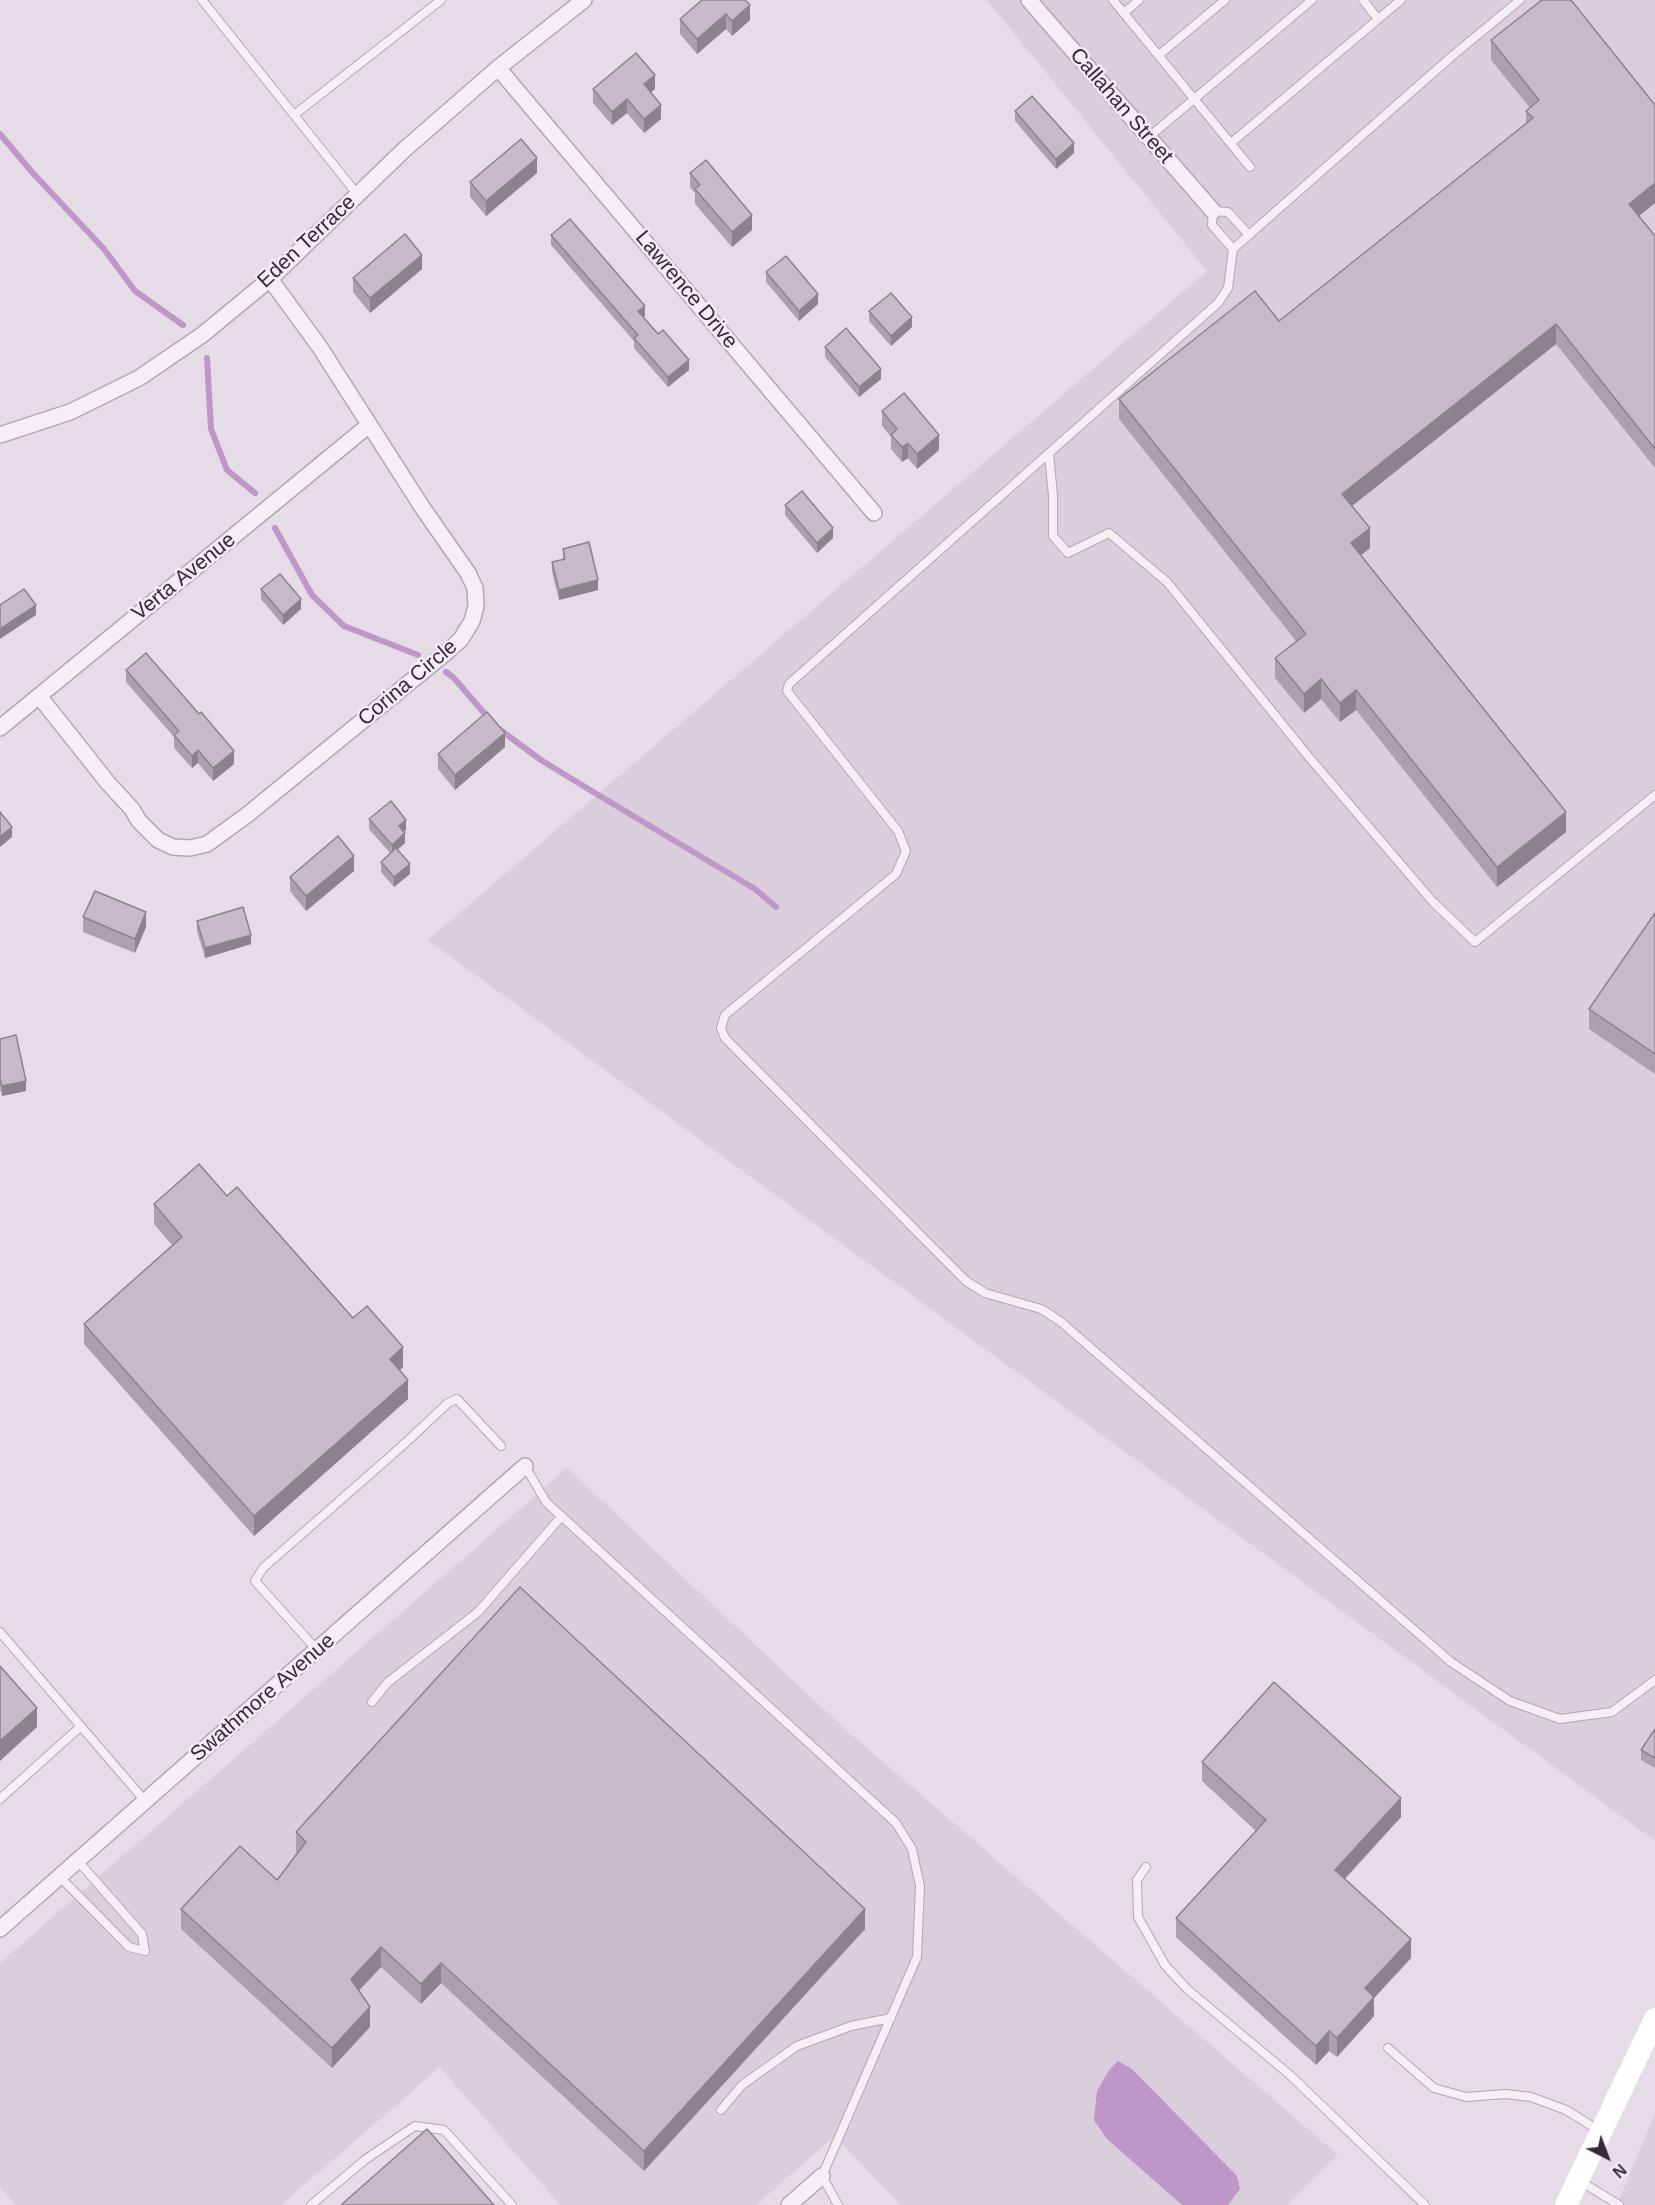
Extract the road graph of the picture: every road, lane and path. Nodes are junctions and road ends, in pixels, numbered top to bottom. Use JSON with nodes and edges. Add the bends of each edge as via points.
{"nodes":[{"id":1,"x":202,"y":0,"type":"edge"},
{"id":2,"x":441,"y":0,"type":"edge"},
{"id":3,"x":584,"y":0,"type":"edge"},
{"id":4,"x":1029,"y":0,"type":"edge"},
{"id":5,"x":1113,"y":0,"type":"edge"},
{"id":6,"x":1139,"y":0,"type":"edge"},
{"id":7,"x":1225,"y":0,"type":"edge"},
{"id":8,"x":1312,"y":0,"type":"edge"},
{"id":9,"x":1363,"y":0,"type":"edge"},
{"id":10,"x":1401,"y":0,"type":"edge"},
{"id":11,"x":1520,"y":0,"type":"edge"},
{"id":12,"x":1124,"y":13,"type":"junction"},
{"id":13,"x":1378,"y":19,"type":"junction"},
{"id":14,"x":1159,"y":55,"type":"junction"},
{"id":15,"x":498,"y":68,"type":"junction"},
{"id":16,"x":1195,"y":99,"type":"junction"},
{"id":17,"x":294,"y":116,"type":"junction"},
{"id":18,"x":1149,"y":137,"type":"junction"},
{"id":19,"x":1231,"y":144,"type":"junction"},
{"id":20,"x":1250,"y":167,"type":"dead end"},
{"id":21,"x":357,"y":194,"type":"junction"},
{"id":22,"x":1213,"y":211,"type":"junction"},
{"id":23,"x":1249,"y":236,"type":"junction"},
{"id":24,"x":1233,"y":249,"type":"junction"},
{"id":25,"x":270,"y":279,"type":"junction"},
{"id":26,"x":369,"y":425,"type":"junction"},
{"id":27,"x":0,"y":435,"type":"edge"},
{"id":28,"x":1049,"y":454,"type":"junction"},
{"id":29,"x":874,"y":513,"type":"dead end"},
{"id":30,"x":39,"y":696,"type":"junction"},
{"id":31,"x":0,"y":728,"type":"edge"},
{"id":32,"x":1655,"y":795,"type":"edge"},
{"id":33,"x":501,"y":1446,"type":"dead end"},
{"id":34,"x":525,"y":1466,"type":"joint"},
{"id":35,"x":561,"y":1517,"type":"junction"},
{"id":36,"x":0,"y":1632,"type":"edge"},
{"id":37,"x":316,"y":1650,"type":"junction"},
{"id":38,"x":1655,"y":1680,"type":"edge"},
{"id":39,"x":372,"y":1702,"type":"dead end"},
{"id":40,"x":80,"y":1727,"type":"junction"},
{"id":41,"x":0,"y":1798,"type":"edge"},
{"id":42,"x":145,"y":1801,"type":"junction"},
{"id":43,"x":78,"y":1861,"type":"junction"},
{"id":44,"x":1146,"y":1867,"type":"dead end"},
{"id":45,"x":60,"y":1877,"type":"junction"},
{"id":46,"x":0,"y":1929,"type":"edge"},
{"id":47,"x":891,"y":2018,"type":"junction"},
{"id":48,"x":1655,"y":2019,"type":"edge"},
{"id":49,"x":1389,"y":2049,"type":"dead end"},
{"id":50,"x":721,"y":2110,"type":"dead end"},
{"id":51,"x":1601,"y":2132,"type":"junction"},
{"id":52,"x":822,"y":2176,"type":"junction"},
{"id":53,"x":1578,"y":2180,"type":"junction"},
{"id":54,"x":311,"y":2205,"type":"edge"},
{"id":55,"x":512,"y":2205,"type":"edge"},
{"id":56,"x":789,"y":2205,"type":"edge"},
{"id":57,"x":838,"y":2205,"type":"edge"},
{"id":58,"x":1425,"y":2205,"type":"edge"},
{"id":59,"x":1566,"y":2205,"type":"edge"},
{"id":60,"x":1619,"y":2205,"type":"edge"}],
"edges":[{"from":1,"to":17,"type":"lane"},
{"from":2,"to":17,"type":"lane"},
{"from":3,"to":15,"type":"street","name":"Eden Terrace"},
{"from":4,"to":18,"type":"street","name":"Callahan Street"},
{"from":5,"to":12,"type":"lane"},
{"from":6,"to":12,"type":"lane"},
{"from":7,"to":14,"type":"lane"},
{"from":8,"to":16,"type":"lane"},
{"from":9,"to":13,"type":"lane"},
{"from":10,"to":13,"type":"lane"},
{"from":11,"to":23,"type":"lane"},
{"from":12,"to":14,"type":"lane"},
{"from":13,"to":19,"type":"lane"},
{"from":14,"to":16,"type":"lane"},
{"from":15,"to":21,"type":"street","name":"Eden Terrace"},
{"from":15,"to":29,"type":"street","name":"Lawrence Drive"},
{"from":16,"to":18,"type":"lane"},
{"from":16,"to":19,"type":"lane"},
{"from":17,"to":21,"type":"lane"},
{"from":18,"to":22,"type":"street","name":"Callahan Street"},
{"from":19,"to":20,"type":"lane"},
{"from":21,"to":25,"type":"street","name":"Eden Terrace"},
{"from":22,"to":23,"type":"lane","via":[[1228,212]]},
{"from":22,"to":24,"type":"lane","via":[[1212,225]]},
{"from":23,"to":24,"type":"lane"},
{"from":24,"to":28,"type":"lane","via":[[1228,288],[1218,303]]},
{"from":25,"to":26,"type":"street","name":"Corina Circle"},
{"from":25,"to":27,"type":"street","name":"Eden Terrace","via":[[202,335],[139,378],[70,412]]},
{"from":26,"to":30,"type":"street","name":"Verta Avenue"},
{"from":26,"to":30,"type":"street","name":"Corina Circle","via":[[475,588],[472,621],[461,639],[441,656],[247,815],[207,844],[190,848],[173,847],[158,840],[139,821]]},
{"from":28,"to":32,"type":"lane","via":[[1053,536],[1068,553],[1109,533],[1167,582],[1308,756],[1433,902],[1475,942]]},
{"from":28,"to":38,"type":"lane","via":[[789,684],[787,691],[898,831],[906,851],[896,874],[725,1015],[721,1028],[725,1038],[966,1281],[985,1293],[1041,1309],[1060,1321],[1451,1662],[1510,1701],[1560,1719],[1612,1712]]},
{"from":30,"to":31,"type":"street","name":"Verta Avenue"},
{"from":33,"to":37,"type":"lane","via":[[457,1399],[448,1403],[263,1568],[255,1581]]},
{"from":34,"to":35,"type":"lane","via":[[546,1502]]},
{"from":34,"to":37,"type":"street","name":"Swathmore Avenue"},
{"from":35,"to":39,"type":"lane","via":[[478,1612],[387,1683]]},
{"from":35,"to":47,"type":"lane","via":[[896,1823],[912,1849],[920,1887],[917,1957]]},
{"from":36,"to":40,"type":"lane"},
{"from":37,"to":42,"type":"street","name":"Swathmore Avenue"},
{"from":40,"to":41,"type":"lane"},
{"from":40,"to":42,"type":"lane"},
{"from":42,"to":43,"type":"street","name":"Swathmore Avenue"},
{"from":43,"to":45,"type":"street","name":"Swathmore Avenue"},
{"from":43,"to":45,"type":"lane","via":[[142,1934],[145,1951],[129,1947]]},
{"from":44,"to":58,"type":"lane","via":[[1137,1880],[1138,1917],[1165,1965],[1187,1989],[1290,2075]]},
{"from":45,"to":46,"type":"street","name":"Swathmore Avenue"},
{"from":47,"to":50,"type":"lane","via":[[851,2026],[798,2046],[742,2085]]},
{"from":47,"to":52,"type":"lane"},
{"from":48,"to":51,"type":"main road"},
{"from":49,"to":51,"type":"lane","via":[[1434,2088],[1466,2097],[1531,2097],[1566,2110]]},
{"from":51,"to":53,"type":"main road"},
{"from":52,"to":56,"type":"street"},
{"from":52,"to":57,"type":"lane"},
{"from":53,"to":59,"type":"main road"},
{"from":53,"to":60,"type":"lane"},
{"from":54,"to":55,"type":"lane","via":[[366,2158],[415,2126],[444,2130]]}]}
